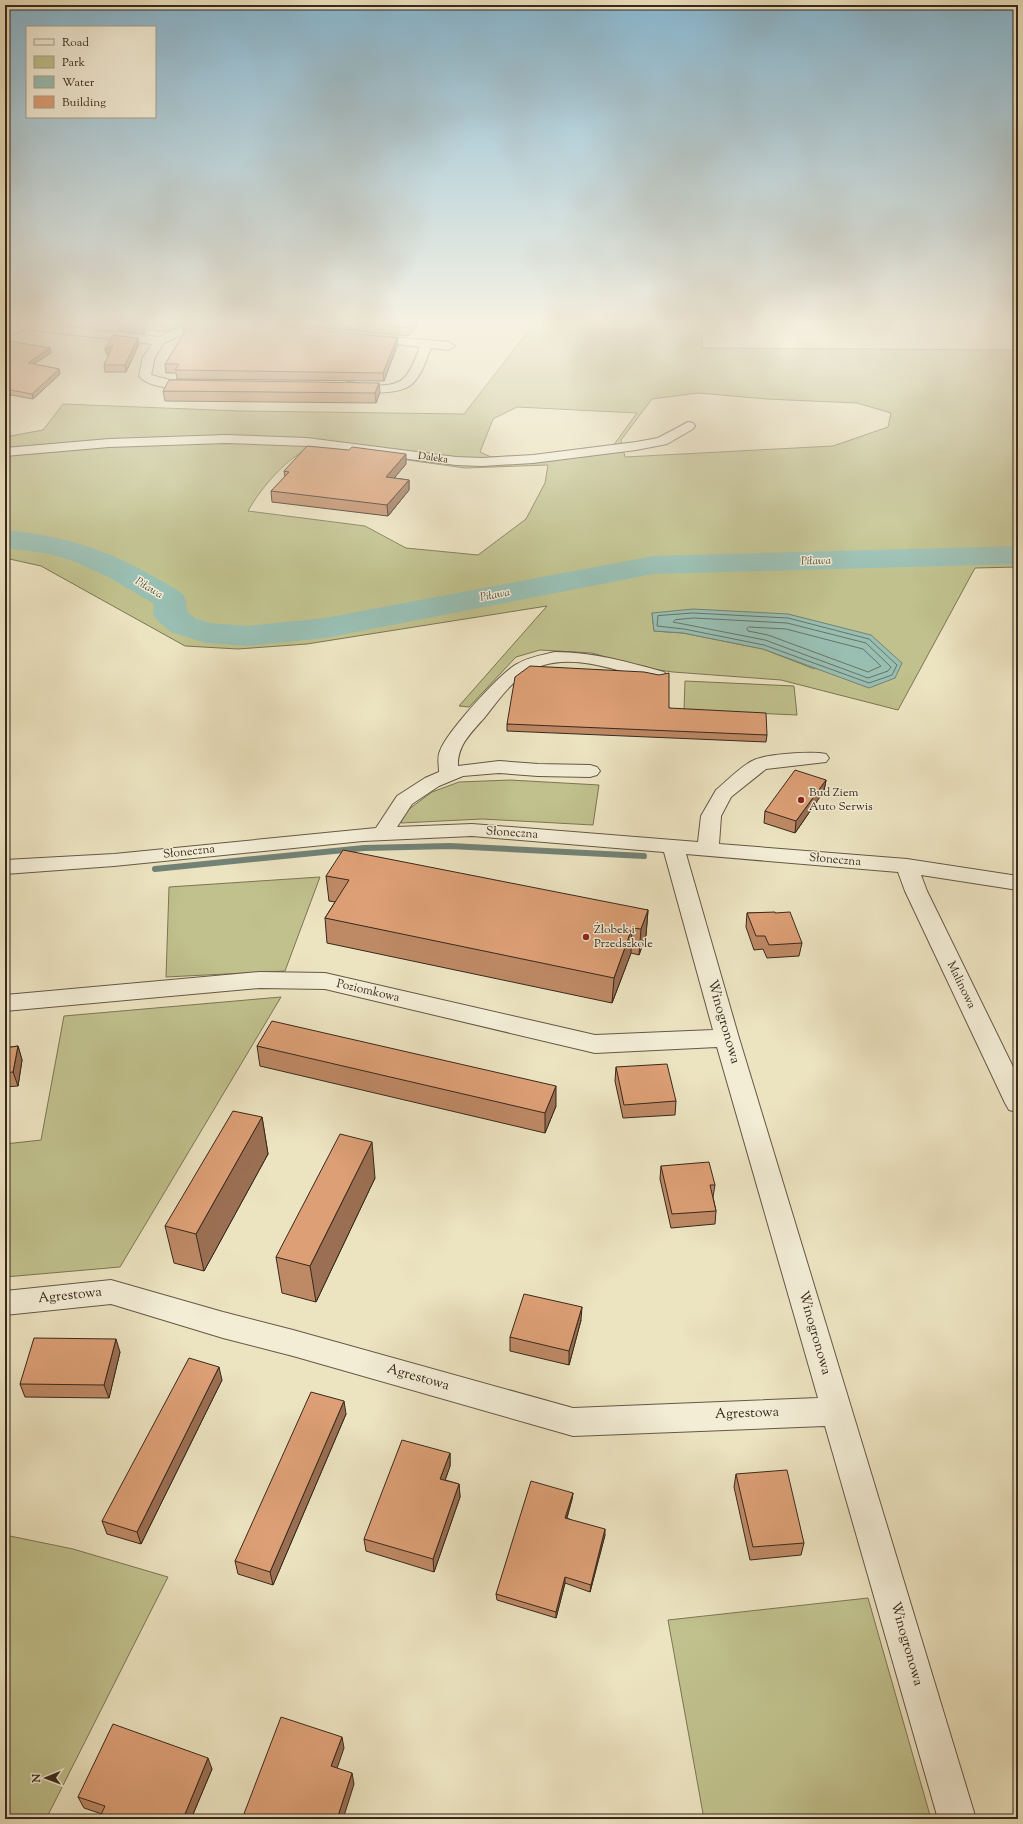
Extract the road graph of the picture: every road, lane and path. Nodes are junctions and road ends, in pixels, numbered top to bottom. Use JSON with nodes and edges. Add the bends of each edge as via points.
{"nodes":[{"id":1,"x":688,"y":426,"type":"dead end"},
{"id":2,"x":5,"y":452,"type":"edge"},
{"id":3,"x":658,"y":676,"type":"edge"},
{"id":4,"x":819,"y":758,"type":"dead end"},
{"id":5,"x":590,"y":771,"type":"dead end"},
{"id":6,"x":449,"y":775,"type":"junction"},
{"id":7,"x":383,"y":834,"type":"junction"},
{"id":8,"x":673,"y":846,"type":"junction"},
{"id":9,"x":708,"y":849,"type":"junction"},
{"id":10,"x":5,"y":866,"type":"edge"},
{"id":11,"x":907,"y":866,"type":"junction"},
{"id":12,"x":1018,"y":883,"type":"edge"},
{"id":13,"x":5,"y":1003,"type":"edge"},
{"id":14,"x":727,"y":1038,"type":"junction"},
{"id":15,"x":1018,"y":1102,"type":"edge"},
{"id":16,"x":5,"y":1303,"type":"edge"},
{"id":17,"x":837,"y":1410,"type":"junction"},
{"id":18,"x":957,"y":1819,"type":"edge"}],
"edges":[{"from":1,"to":2,"type":"street","name":"Daleka","via":[[662,441],[636,446],[533,459],[482,462],[307,442],[226,438],[109,443]]},
{"from":3,"to":6,"type":"street","via":[[585,659],[562,657],[534,661],[502,684],[462,733],[449,751]]},
{"from":4,"to":9,"type":"street","via":[[760,764],[723,794],[711,816]]},
{"from":5,"to":6,"type":"street","via":[[499,767],[460,771]]},
{"from":6,"to":7,"type":"street","via":[[432,782],[404,800]]},
{"from":7,"to":8,"type":"street","name":"Słoneczna","via":[[472,830]]},
{"from":7,"to":10,"type":"street","name":"Słoneczna","via":[[114,860]]},
{"from":8,"to":9,"type":"street","name":"Słoneczna"},
{"from":8,"to":14,"type":"street","name":"Winogronowa"},
{"from":9,"to":11,"type":"street","name":"Słoneczna"},
{"from":11,"to":12,"type":"street","name":"Słoneczna"},
{"from":11,"to":15,"type":"street","name":"Malinowa","via":[[916,891]]},
{"from":13,"to":14,"type":"street","name":"Poziomkowa","via":[[260,980],[324,981],[595,1044]]},
{"from":14,"to":17,"type":"street","name":"Winogronowa"},
{"from":16,"to":17,"type":"street","name":"Agrestowa","via":[[111,1292],[573,1422]]},
{"from":17,"to":18,"type":"street","name":"Winogronowa"}]}
